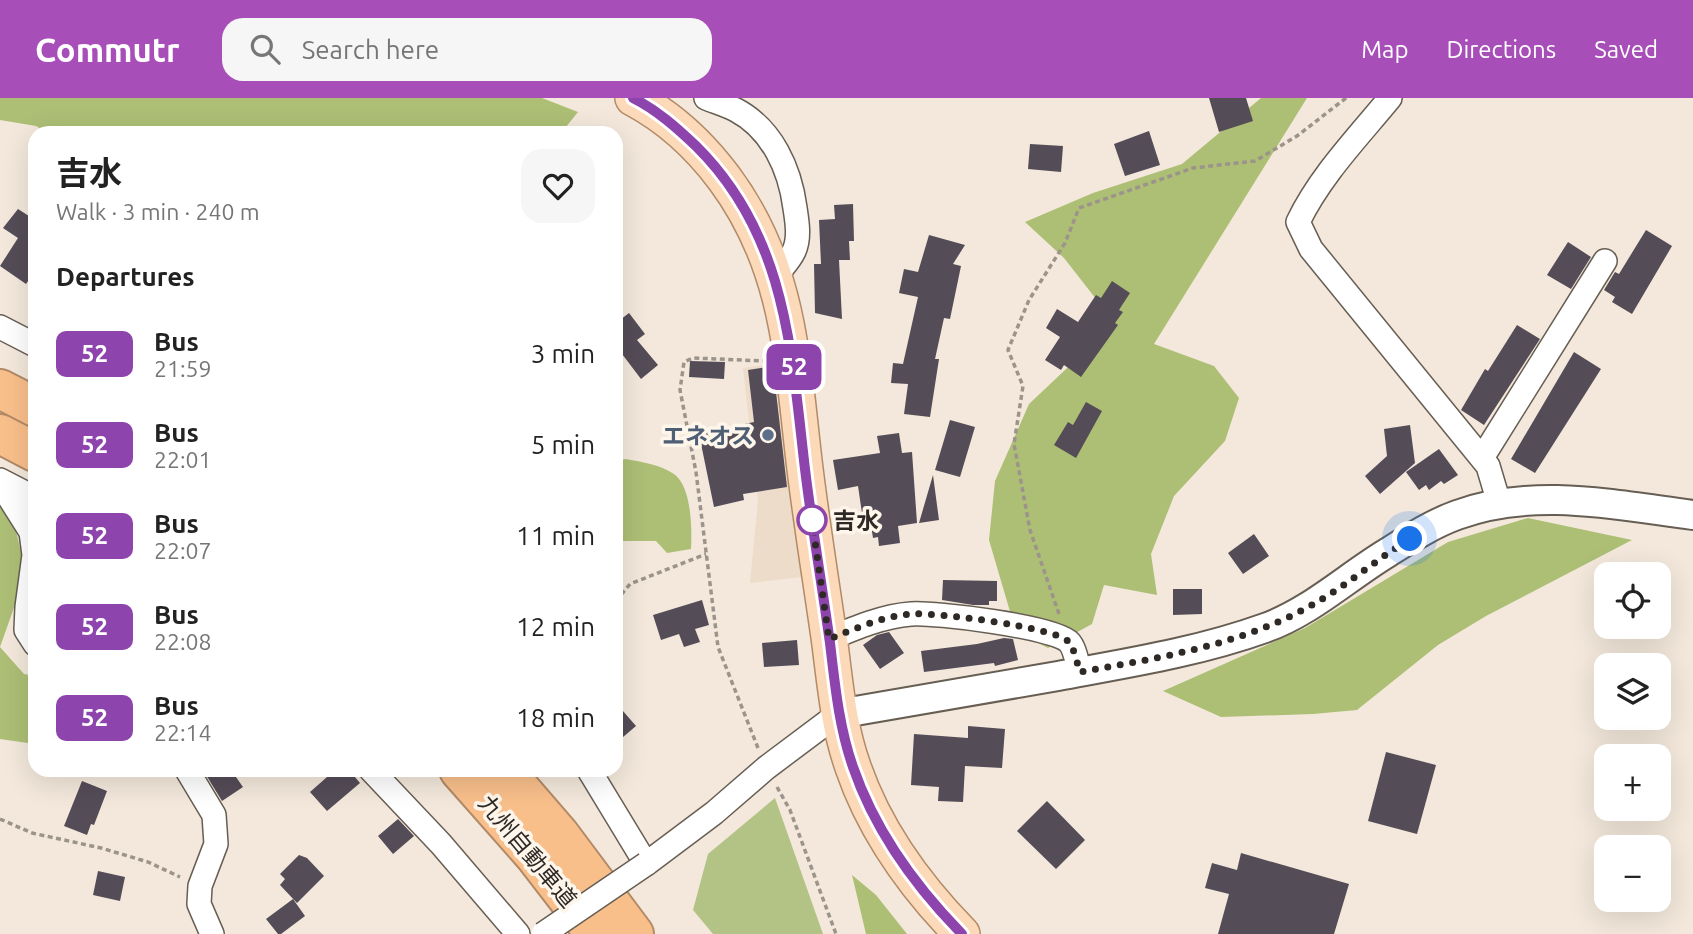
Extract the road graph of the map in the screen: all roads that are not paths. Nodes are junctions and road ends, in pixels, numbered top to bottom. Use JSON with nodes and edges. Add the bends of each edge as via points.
{"nodes":[{"id":1,"x":706,"y":98,"type":"edge"},
{"id":2,"x":1390,"y":98,"type":"edge"},
{"id":3,"x":641,"y":99,"type":"edge"},
{"id":4,"x":1605,"y":261,"type":"dead end"},
{"id":5,"x":775,"y":277,"type":"junction"},
{"id":6,"x":0,"y":327,"type":"edge"},
{"id":7,"x":28,"y":341,"type":"edge"},
{"id":8,"x":0,"y":389,"type":"edge"},
{"id":9,"x":28,"y":403,"type":"edge"},
{"id":10,"x":0,"y":435,"type":"edge"},
{"id":11,"x":28,"y":449,"type":"edge"},
{"id":12,"x":1482,"y":458,"type":"junction"},
{"id":13,"x":0,"y":481,"type":"edge"},
{"id":14,"x":28,"y":495,"type":"edge"},
{"id":15,"x":1499,"y":503,"type":"junction"},
{"id":16,"x":1693,"y":515,"type":"edge"},
{"id":17,"x":28,"y":527,"type":"edge"},
{"id":18,"x":28,"y":611,"type":"edge"},
{"id":19,"x":28,"y":633,"type":"edge"},
{"id":20,"x":829,"y":639,"type":"junction"},
{"id":21,"x":1080,"y":672,"type":"junction"},
{"id":22,"x":838,"y":714,"type":"junction"},
{"id":23,"x":191,"y":777,"type":"edge"},
{"id":24,"x":378,"y":777,"type":"edge"},
{"id":25,"x":465,"y":777,"type":"edge"},
{"id":26,"x":510,"y":777,"type":"edge"},
{"id":27,"x":593,"y":777,"type":"edge"},
{"id":28,"x":646,"y":864,"type":"junction"},
{"id":29,"x":212,"y":934,"type":"edge"},
{"id":30,"x":518,"y":934,"type":"edge"},
{"id":31,"x":543,"y":934,"type":"edge"},
{"id":32,"x":595,"y":934,"type":"edge"},
{"id":33,"x":634,"y":934,"type":"edge"},
{"id":34,"x":962,"y":934,"type":"edge"}],
"edges":[{"from":1,"to":5,"type":"street","via":[[754,124],[786,166],[797,227],[794,250]]},
{"from":2,"to":12,"type":"street","via":[[1339,159],[1298,222],[1311,248]]},
{"from":3,"to":5,"type":"main road","via":[[711,161],[745,209]]},
{"from":4,"to":12,"type":"street"},
{"from":5,"to":20,"type":"main road","via":[[794,362]]},
{"from":6,"to":7,"type":"street"},
{"from":8,"to":9,"type":"highway"},
{"from":10,"to":11,"type":"highway"},
{"from":12,"to":15,"type":"street","via":[[1489,466]]},
{"from":13,"to":14,"type":"street"},
{"from":13,"to":17,"type":"street"},
{"from":15,"to":16,"type":"street","via":[[1576,501]]},
{"from":15,"to":21,"type":"street","via":[[1456,515],[1410,539],[1313,604],[1268,627],[1162,657]]},
{"from":18,"to":19,"type":"street"},
{"from":20,"to":21,"type":"street","via":[[865,624],[911,614],[956,616],[1055,633],[1069,642]]},
{"from":20,"to":22,"type":"main road"},
{"from":21,"to":22,"type":"street"},
{"from":22,"to":28,"type":"street"},
{"from":22,"to":34,"type":"main road","via":[[852,765],[879,828]]},
{"from":23,"to":29,"type":"street","via":[[214,815],[216,844],[200,886],[200,904]]},
{"from":24,"to":30,"type":"street"},
{"from":25,"to":32,"type":"highway","name":"九州自動車道"},
{"from":26,"to":33,"type":"highway","name":"九州自動車道"},
{"from":27,"to":28,"type":"street"},
{"from":28,"to":31,"type":"street","bridge":true}]}
